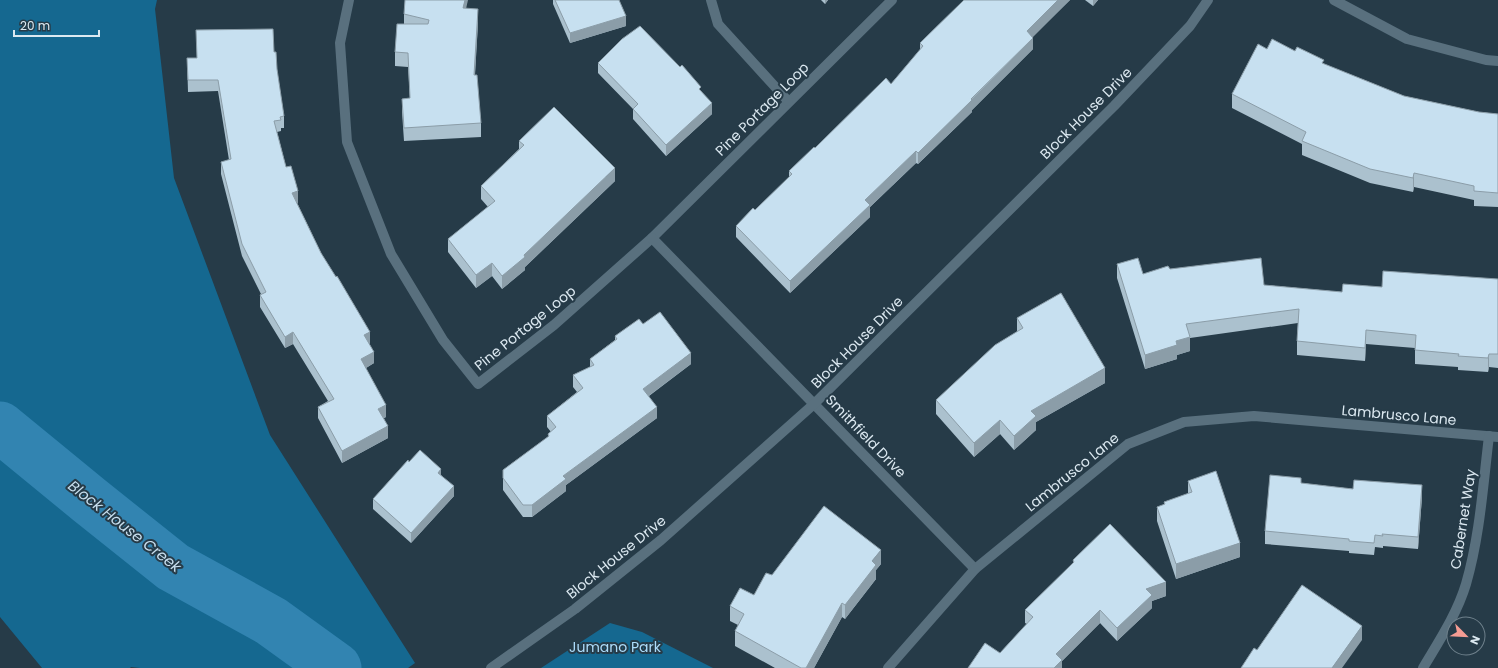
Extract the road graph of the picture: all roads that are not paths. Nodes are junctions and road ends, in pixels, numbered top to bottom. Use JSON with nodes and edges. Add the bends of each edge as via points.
{"nodes":[{"id":1,"x":349,"y":0,"type":"edge"},
{"id":2,"x":711,"y":0,"type":"edge"},
{"id":3,"x":892,"y":0,"type":"edge"},
{"id":4,"x":1208,"y":0,"type":"edge"},
{"id":5,"x":1334,"y":0,"type":"edge"},
{"id":6,"x":1498,"y":61,"type":"edge"},
{"id":7,"x":788,"y":102,"type":"junction"},
{"id":8,"x":652,"y":238,"type":"junction"},
{"id":9,"x":814,"y":404,"type":"junction"},
{"id":10,"x":1494,"y":437,"type":"edge"},
{"id":11,"x":975,"y":569,"type":"junction"},
{"id":12,"x":491,"y":668,"type":"edge"},
{"id":13,"x":888,"y":668,"type":"edge"},
{"id":14,"x":1423,"y":668,"type":"edge"}],
"edges":[{"from":1,"to":8,"type":"street","name":"Pine Portage Loop","via":[[340,43],[347,142],[391,254],[443,340],[478,384],[554,326]]},
{"from":2,"to":7,"type":"street","via":[[718,24]]},
{"from":3,"to":7,"type":"street","name":"Pine Portage Loop"},
{"from":4,"to":9,"type":"street","name":"Block House Drive","via":[[1190,26],[1114,106]]},
{"from":5,"to":6,"type":"street","via":[[1407,39]]},
{"from":7,"to":8,"type":"street","name":"Pine Portage Loop"},
{"from":8,"to":9,"type":"street","name":"Smithfield Drive"},
{"from":9,"to":11,"type":"street","name":"Smithfield Drive"},
{"from":9,"to":12,"type":"street","name":"Block House Drive","via":[[661,540],[575,609]]},
{"from":10,"to":11,"type":"street","name":"Lambrusco Lane","via":[[1254,416],[1184,422],[1128,444]]},
{"from":10,"to":14,"type":"street","name":"Cabernet Way","via":[[1466,585],[1447,629]]},
{"from":11,"to":13,"type":"street","name":"Lambrusco Lane"}]}
